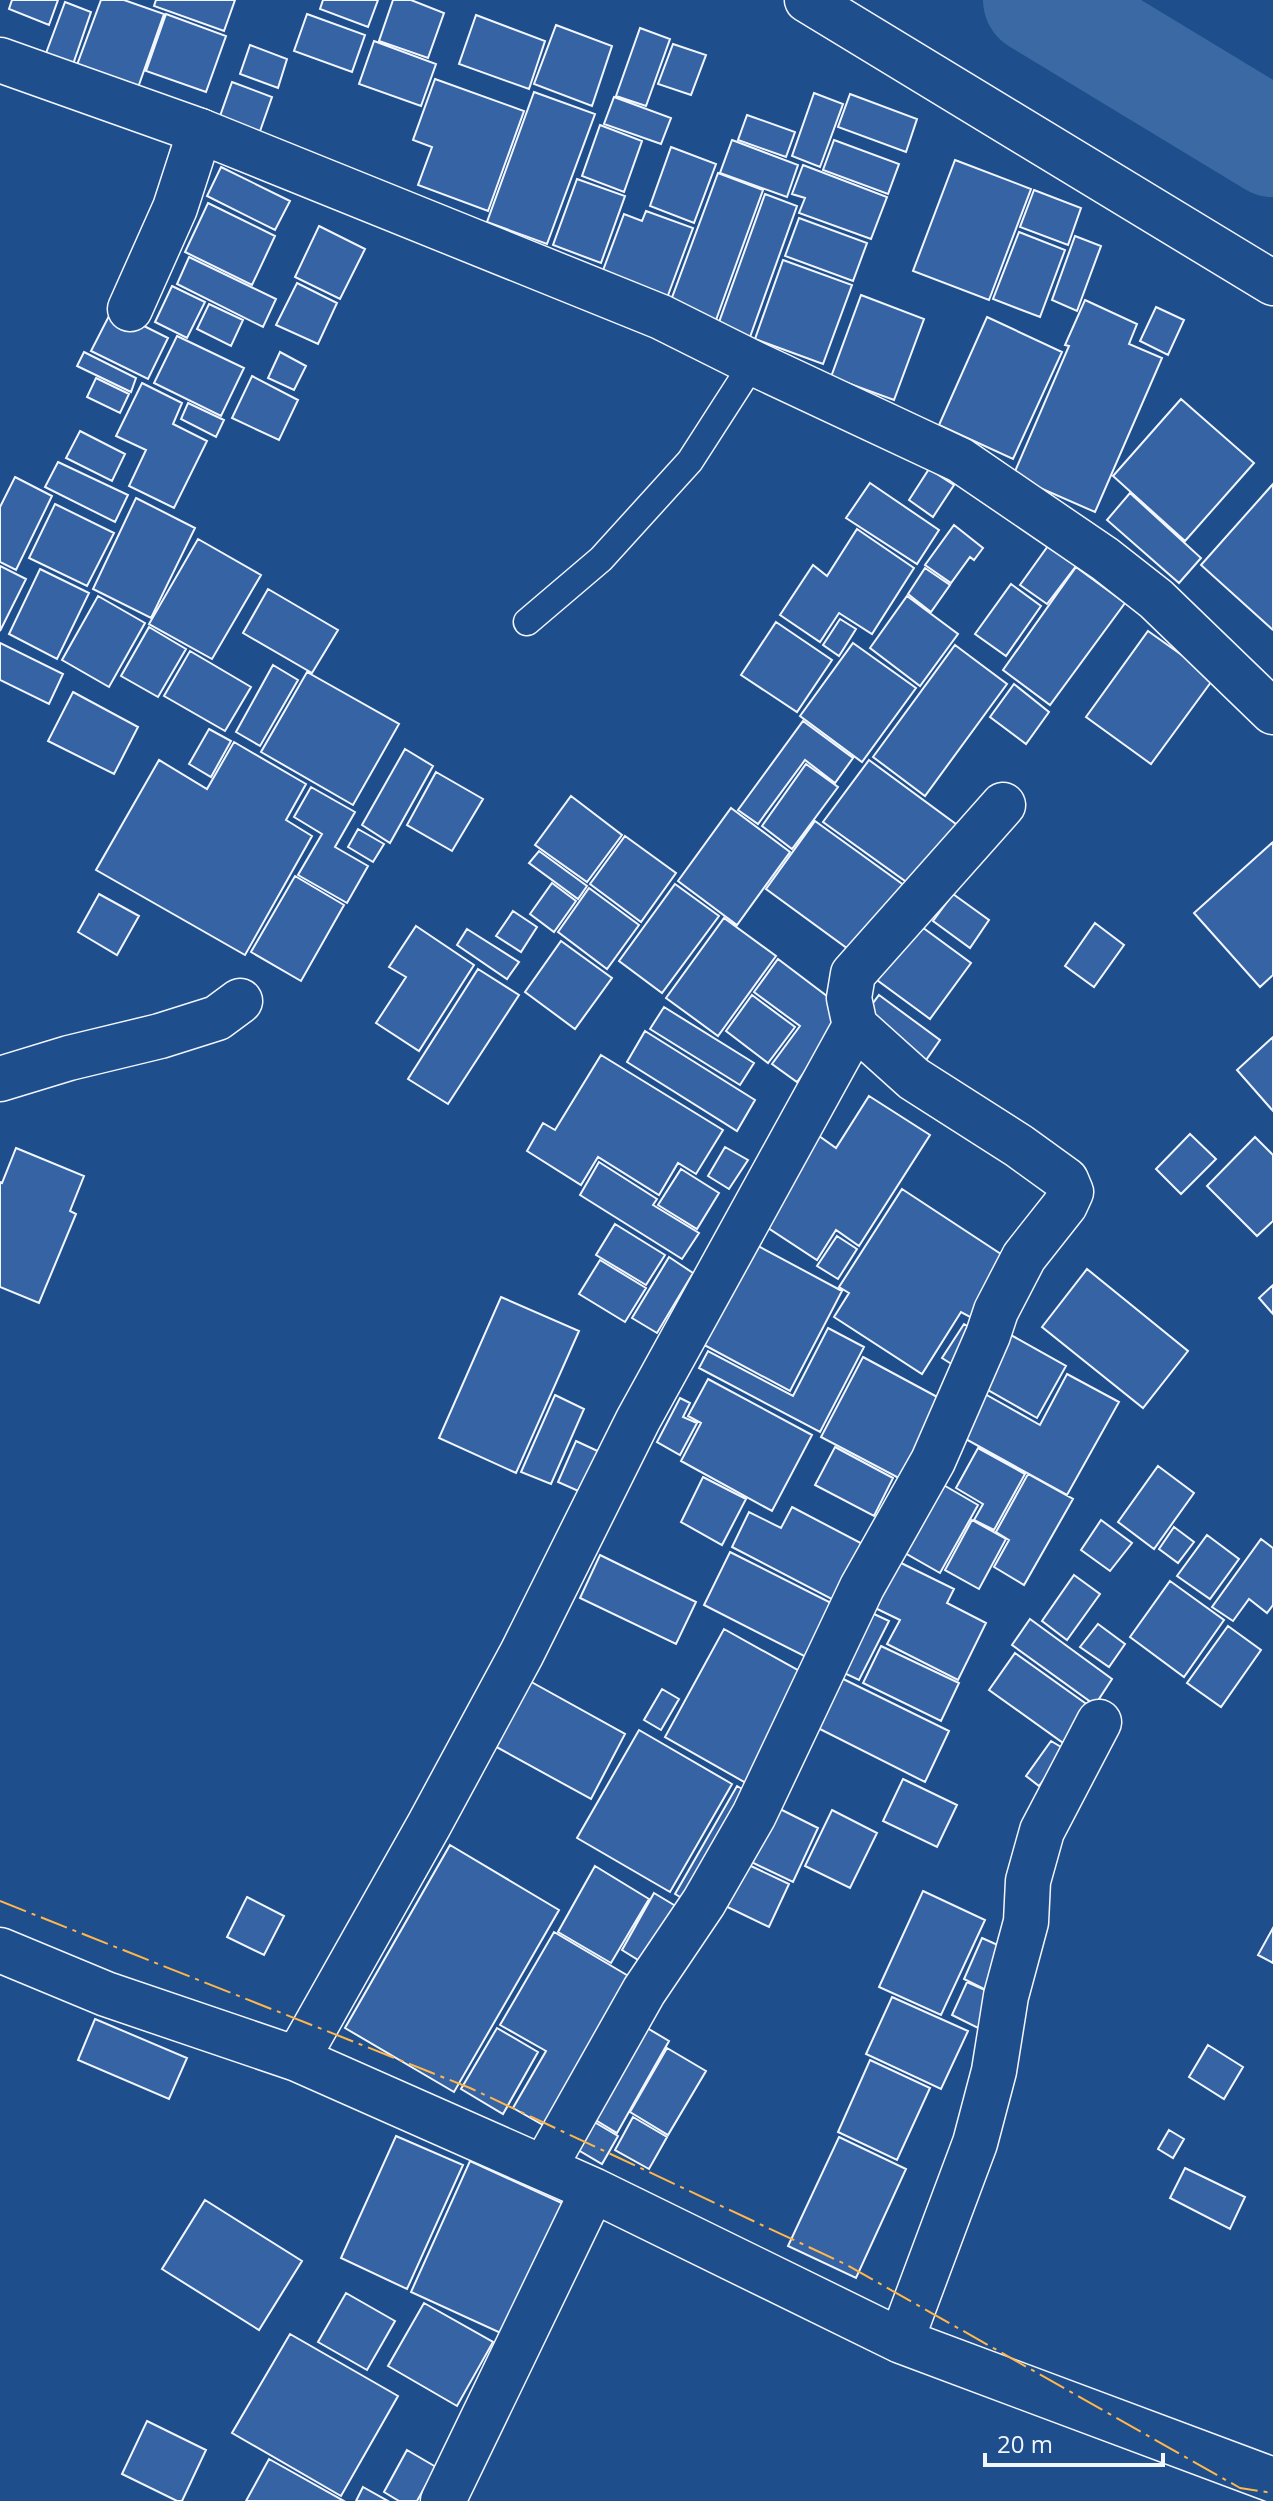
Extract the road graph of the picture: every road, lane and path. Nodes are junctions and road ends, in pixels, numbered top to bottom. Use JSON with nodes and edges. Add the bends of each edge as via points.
{"nodes":[{"id":1,"x":807,"y":0,"type":"edge"},
{"id":2,"x":0,"y":60,"type":"edge"},
{"id":3,"x":200,"y":131,"type":"junction"},
{"id":4,"x":1273,"y":283,"type":"edge"},
{"id":5,"x":130,"y":309,"type":"dead end"},
{"id":6,"x":753,"y":363,"type":"junction"},
{"id":7,"x":527,"y":622,"type":"dead end"},
{"id":8,"x":1273,"y":712,"type":"edge"},
{"id":9,"x":1003,"y":805,"type":"dead end"},
{"id":10,"x":240,"y":1001,"type":"dead end"},
{"id":11,"x":855,"y":1026,"type":"junction"},
{"id":12,"x":0,"y":1079,"type":"edge"},
{"id":13,"x":1099,"y":1722,"type":"dead end"},
{"id":14,"x":0,"y":1950,"type":"edge"},
{"id":15,"x":297,"y":2059,"type":"junction"},
{"id":16,"x":544,"y":2168,"type":"junction"},
{"id":17,"x":593,"y":2190,"type":"junction"},
{"id":18,"x":901,"y":2341,"type":"junction"},
{"id":19,"x":1273,"y":2480,"type":"edge"},
{"id":20,"x":443,"y":2501,"type":"edge"}],
"edges":[{"from":1,"to":4,"type":"street"},
{"from":2,"to":3,"type":"street"},
{"from":3,"to":5,"type":"street","via":[[175,208]]},
{"from":3,"to":6,"type":"street","via":[[661,317]]},
{"from":6,"to":7,"type":"lane","via":[[690,461],[601,559]]},
{"from":6,"to":8,"type":"street","via":[[960,460],[1156,599]]},
{"from":9,"to":11,"type":"street","via":[[853,974],[849,998]]},
{"from":10,"to":12,"type":"street","via":[[217,1018]]},
{"from":11,"to":15,"type":"street","via":[[638,1420],[522,1653]]},
{"from":11,"to":16,"type":"street","via":[[914,1079],[1066,1180],[1071,1192],[1024,1257],[1003,1297],[933,1461],[862,1587],[754,1815],[644,1991]]},
{"from":13,"to":18,"type":"street","via":[[1042,1831],[975,2143]]},
{"from":14,"to":15,"type":"street","via":[[106,1994]]},
{"from":15,"to":16,"type":"street"},
{"from":16,"to":17,"type":"street"},
{"from":17,"to":18,"type":"street"},
{"from":17,"to":20,"type":"street"},
{"from":18,"to":19,"type":"street"}]}
